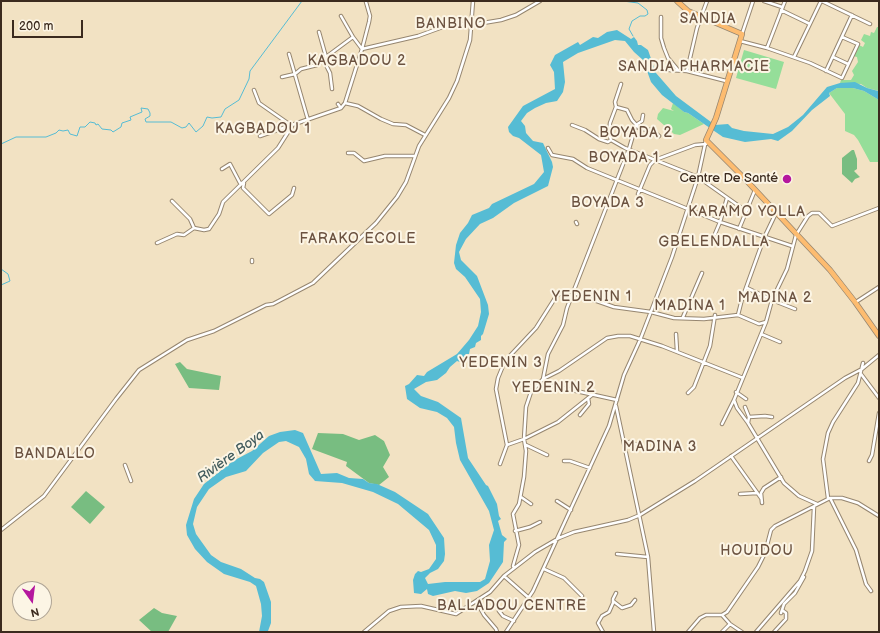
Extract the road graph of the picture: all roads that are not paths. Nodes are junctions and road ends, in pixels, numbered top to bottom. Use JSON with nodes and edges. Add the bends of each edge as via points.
{"nodes":[{"id":1,"x":473,"y":1,"type":"edge"},
{"id":2,"x":540,"y":1,"type":"edge"},
{"id":3,"x":677,"y":1,"type":"edge"},
{"id":4,"x":707,"y":1,"type":"edge"},
{"id":5,"x":753,"y":1,"type":"edge"},
{"id":6,"x":764,"y":1,"type":"edge"},
{"id":7,"x":785,"y":1,"type":"edge"},
{"id":8,"x":822,"y":1,"type":"edge"},
{"id":9,"x":366,"y":2,"type":"dead end"},
{"id":10,"x":782,"y":9,"type":"junction"},
{"id":11,"x":514,"y":10,"type":"dead end"},
{"id":12,"x":516,"y":15,"type":"junction"},
{"id":13,"x":852,"y":15,"type":"junction"},
{"id":14,"x":341,"y":16,"type":"dead end"},
{"id":15,"x":661,"y":17,"type":"dead end"},
{"id":16,"x":701,"y":17,"type":"junction"},
{"id":17,"x":470,"y":24,"type":"junction"},
{"id":18,"x":810,"y":24,"type":"junction"},
{"id":19,"x":870,"y":24,"type":"dead end"},
{"id":20,"x":319,"y":32,"type":"dead end"},
{"id":21,"x":742,"y":34,"type":"junction"},
{"id":22,"x":353,"y":37,"type":"junction"},
{"id":23,"x":842,"y":38,"type":"junction"},
{"id":24,"x":740,"y":41,"type":"junction"},
{"id":25,"x":767,"y":48,"type":"junction"},
{"id":26,"x":362,"y":49,"type":"junction"},
{"id":27,"x":289,"y":54,"type":"dead end"},
{"id":28,"x":326,"y":57,"type":"junction"},
{"id":29,"x":832,"y":57,"type":"junction"},
{"id":30,"x":794,"y":58,"type":"junction"},
{"id":31,"x":848,"y":64,"type":"junction"},
{"id":32,"x":669,"y":70,"type":"dead end"},
{"id":33,"x":678,"y":70,"type":"junction"},
{"id":34,"x":687,"y":71,"type":"junction"},
{"id":35,"x":826,"y":71,"type":"junction"},
{"id":36,"x":295,"y":74,"type":"junction"},
{"id":37,"x":282,"y":77,"type":"dead end"},
{"id":38,"x":726,"y":81,"type":"junction"},
{"id":39,"x":621,"y":84,"type":"dead end"},
{"id":40,"x":332,"y":89,"type":"dead end"},
{"id":41,"x":254,"y":90,"type":"dead end"},
{"id":42,"x":345,"y":103,"type":"junction"},
{"id":43,"x":338,"y":104,"type":"dead end"},
{"id":44,"x":616,"y":107,"type":"junction"},
{"id":45,"x":341,"y":108,"type":"junction"},
{"id":46,"x":643,"y":116,"type":"dead end"},
{"id":47,"x":308,"y":120,"type":"junction"},
{"id":48,"x":572,"y":125,"type":"dead end"},
{"id":49,"x":636,"y":125,"type":"junction"},
{"id":50,"x":290,"y":126,"type":"junction"},
{"id":51,"x":425,"y":134,"type":"junction"},
{"id":52,"x":260,"y":136,"type":"dead end"},
{"id":53,"x":659,"y":136,"type":"dead end"},
{"id":54,"x":611,"y":140,"type":"junction"},
{"id":55,"x":706,"y":142,"type":"junction"},
{"id":56,"x":548,"y":148,"type":"dead end"},
{"id":57,"x":629,"y":149,"type":"junction"},
{"id":58,"x":348,"y":153,"type":"dead end"},
{"id":59,"x":415,"y":156,"type":"junction"},
{"id":60,"x":655,"y":160,"type":"junction"},
{"id":61,"x":222,"y":169,"type":"dead end"},
{"id":62,"x":698,"y":177,"type":"junction"},
{"id":63,"x":617,"y":180,"type":"junction"},
{"id":64,"x":244,"y":183,"type":"junction"},
{"id":65,"x":294,"y":188,"type":"dead end"},
{"id":66,"x":640,"y":190,"type":"junction"},
{"id":67,"x":755,"y":190,"type":"junction"},
{"id":68,"x":638,"y":194,"type":"dead end"},
{"id":69,"x":727,"y":198,"type":"junction"},
{"id":70,"x":172,"y":201,"type":"dead end"},
{"id":71,"x":687,"y":208,"type":"junction"},
{"id":72,"x":879,"y":208,"type":"edge"},
{"id":73,"x":746,"y":212,"type":"junction"},
{"id":74,"x":776,"y":213,"type":"junction"},
{"id":75,"x":720,"y":222,"type":"junction"},
{"id":76,"x":194,"y":228,"type":"junction"},
{"id":77,"x":739,"y":229,"type":"junction"},
{"id":78,"x":796,"y":235,"type":"junction"},
{"id":79,"x":764,"y":238,"type":"junction"},
{"id":80,"x":712,"y":241,"type":"dead end"},
{"id":81,"x":157,"y":242,"type":"dead end"},
{"id":82,"x":792,"y":246,"type":"junction"},
{"id":83,"x":702,"y":273,"type":"dead end"},
{"id":84,"x":879,"y":287,"type":"edge"},
{"id":85,"x":747,"y":288,"type":"junction"},
{"id":86,"x":574,"y":292,"type":"junction"},
{"id":87,"x":772,"y":300,"type":"junction"},
{"id":88,"x":855,"y":302,"type":"junction"},
{"id":89,"x":795,"y":309,"type":"dead end"},
{"id":90,"x":651,"y":312,"type":"junction"},
{"id":91,"x":738,"y":315,"type":"junction"},
{"id":92,"x":715,"y":316,"type":"junction"},
{"id":93,"x":683,"y":317,"type":"junction"},
{"id":94,"x":766,"y":322,"type":"junction"},
{"id":95,"x":759,"y":324,"type":"junction"},
{"id":96,"x":762,"y":330,"type":"junction"},
{"id":97,"x":676,"y":334,"type":"dead end"},
{"id":98,"x":761,"y":334,"type":"junction"},
{"id":99,"x":879,"y":336,"type":"edge"},
{"id":100,"x":641,"y":338,"type":"junction"},
{"id":101,"x":780,"y":342,"type":"dead end"},
{"id":102,"x":677,"y":351,"type":"junction"},
{"id":103,"x":879,"y":355,"type":"edge"},
{"id":104,"x":703,"y":363,"type":"junction"},
{"id":105,"x":862,"y":364,"type":"dead end"},
{"id":106,"x":862,"y":369,"type":"junction"},
{"id":107,"x":860,"y":374,"type":"junction"},
{"id":108,"x":743,"y":378,"type":"junction"},
{"id":109,"x":543,"y":379,"type":"junction"},
{"id":110,"x":736,"y":392,"type":"junction"},
{"id":111,"x":688,"y":394,"type":"dead end"},
{"id":112,"x":592,"y":395,"type":"junction"},
{"id":113,"x":588,"y":398,"type":"junction"},
{"id":114,"x":879,"y":398,"type":"edge"},
{"id":115,"x":746,"y":399,"type":"dead end"},
{"id":116,"x":617,"y":400,"type":"junction"},
{"id":117,"x":734,"y":400,"type":"junction"},
{"id":118,"x":616,"y":405,"type":"junction"},
{"id":119,"x":745,"y":407,"type":"dead end"},
{"id":120,"x":613,"y":412,"type":"junction"},
{"id":121,"x":879,"y":413,"type":"edge"},
{"id":122,"x":580,"y":415,"type":"dead end"},
{"id":123,"x":749,"y":417,"type":"junction"},
{"id":124,"x":772,"y":417,"type":"dead end"},
{"id":125,"x":618,"y":419,"type":"junction"},
{"id":126,"x":748,"y":423,"type":"junction"},
{"id":127,"x":722,"y":424,"type":"dead end"},
{"id":128,"x":756,"y":438,"type":"junction"},
{"id":129,"x":524,"y":439,"type":"junction"},
{"id":130,"x":625,"y":444,"type":"junction"},
{"id":131,"x":507,"y":445,"type":"junction"},
{"id":132,"x":526,"y":445,"type":"junction"},
{"id":133,"x":640,"y":446,"type":"dead end"},
{"id":134,"x":547,"y":455,"type":"dead end"},
{"id":135,"x":731,"y":456,"type":"junction"},
{"id":136,"x":564,"y":461,"type":"dead end"},
{"id":137,"x":869,"y":461,"type":"dead end"},
{"id":138,"x":125,"y":464,"type":"dead end"},
{"id":139,"x":500,"y":464,"type":"dead end"},
{"id":140,"x":590,"y":468,"type":"junction"},
{"id":141,"x":781,"y":477,"type":"junction"},
{"id":142,"x":131,"y":481,"type":"dead end"},
{"id":143,"x":757,"y":493,"type":"junction"},
{"id":144,"x":761,"y":493,"type":"junction"},
{"id":145,"x":740,"y":494,"type":"dead end"},
{"id":146,"x":520,"y":496,"type":"junction"},
{"id":147,"x":761,"y":498,"type":"junction"},
{"id":148,"x":829,"y":498,"type":"junction"},
{"id":149,"x":557,"y":501,"type":"dead end"},
{"id":150,"x":762,"y":502,"type":"dead end"},
{"id":151,"x":531,"y":504,"type":"dead end"},
{"id":152,"x":817,"y":504,"type":"junction"},
{"id":153,"x":814,"y":507,"type":"junction"},
{"id":154,"x":571,"y":510,"type":"junction"},
{"id":155,"x":640,"y":515,"type":"junction"},
{"id":156,"x":879,"y":516,"type":"edge"},
{"id":157,"x":540,"y":522,"type":"dead end"},
{"id":158,"x":1,"y":530,"type":"edge"},
{"id":159,"x":515,"y":531,"type":"junction"},
{"id":160,"x":559,"y":538,"type":"junction"},
{"id":161,"x":617,"y":554,"type":"dead end"},
{"id":162,"x":648,"y":557,"type":"junction"},
{"id":163,"x":514,"y":568,"type":"junction"},
{"id":164,"x":544,"y":569,"type":"junction"},
{"id":165,"x":805,"y":572,"type":"junction"},
{"id":166,"x":504,"y":576,"type":"junction"},
{"id":167,"x":871,"y":591,"type":"dead end"},
{"id":168,"x":616,"y":593,"type":"dead end"},
{"id":169,"x":582,"y":596,"type":"dead end"},
{"id":170,"x":529,"y":598,"type":"junction"},
{"id":171,"x":635,"y":600,"type":"dead end"},
{"id":172,"x":476,"y":601,"type":"junction"},
{"id":173,"x":613,"y":601,"type":"junction"},
{"id":174,"x":499,"y":611,"type":"dead end"},
{"id":175,"x":722,"y":615,"type":"junction"},
{"id":176,"x":514,"y":621,"type":"junction"},
{"id":177,"x":730,"y":624,"type":"junction"},
{"id":178,"x":690,"y":631,"type":"edge"},
{"id":179,"x":364,"y":632,"type":"edge"},
{"id":180,"x":497,"y":632,"type":"edge"},
{"id":181,"x":506,"y":632,"type":"edge"},
{"id":182,"x":604,"y":632,"type":"edge"},
{"id":183,"x":654,"y":632,"type":"edge"},
{"id":184,"x":722,"y":632,"type":"edge"},
{"id":185,"x":742,"y":632,"type":"edge"},
{"id":186,"x":756,"y":632,"type":"edge"},
{"id":187,"x":774,"y":632,"type":"edge"}],
"edges":[{"from":1,"to":17,"type":"street"},
{"from":2,"to":12,"type":"street"},
{"from":3,"to":16,"type":"highway","via":[[688,11]]},
{"from":4,"to":16,"type":"street"},
{"from":5,"to":21,"type":"street"},
{"from":6,"to":10,"type":"street"},
{"from":7,"to":10,"type":"street"},
{"from":8,"to":13,"type":"street"},
{"from":8,"to":18,"type":"street"},
{"from":9,"to":26,"type":"street","via":[[370,16]]},
{"from":10,"to":18,"type":"street"},
{"from":10,"to":25,"type":"street"},
{"from":11,"to":12,"type":"street"},
{"from":12,"to":17,"type":"street","via":[[487,23]]},
{"from":13,"to":19,"type":"street"},
{"from":13,"to":23,"type":"street"},
{"from":14,"to":22,"type":"street"},
{"from":15,"to":33,"type":"street","via":[[661,38],[664,48]]},
{"from":16,"to":21,"type":"highway"},
{"from":16,"to":34,"type":"street"},
{"from":17,"to":26,"type":"street","via":[[450,24],[418,36]]},
{"from":17,"to":51,"type":"street","via":[[470,40],[457,81]]},
{"from":18,"to":30,"type":"street"},
{"from":20,"to":28,"type":"street"},
{"from":21,"to":24,"type":"highway"},
{"from":22,"to":26,"type":"street"},
{"from":22,"to":28,"type":"street"},
{"from":23,"to":29,"type":"street"},
{"from":23,"to":31,"type":"street","via":[[858,44]]},
{"from":24,"to":25,"type":"street"},
{"from":24,"to":38,"type":"highway"},
{"from":25,"to":30,"type":"street"},
{"from":26,"to":42,"type":"street"},
{"from":27,"to":36,"type":"street"},
{"from":28,"to":36,"type":"street","via":[[317,65],[301,69]]},
{"from":28,"to":40,"type":"street"},
{"from":29,"to":31,"type":"street"},
{"from":29,"to":35,"type":"street"},
{"from":30,"to":35,"type":"street"},
{"from":31,"to":35,"type":"street","via":[[842,78]]},
{"from":32,"to":33,"type":"street"},
{"from":33,"to":34,"type":"street"},
{"from":34,"to":38,"type":"street"},
{"from":36,"to":37,"type":"street"},
{"from":36,"to":47,"type":"street"},
{"from":38,"to":55,"type":"highway","via":[[716,118]]},
{"from":39,"to":44,"type":"street","via":[[615,102]]},
{"from":41,"to":50,"type":"street","via":[[259,103]]},
{"from":42,"to":45,"type":"street"},
{"from":42,"to":51,"type":"street","via":[[358,106],[393,124],[406,125]]},
{"from":43,"to":45,"type":"street"},
{"from":44,"to":49,"type":"street","via":[[627,110]]},
{"from":44,"to":54,"type":"street","via":[[610,123]]},
{"from":45,"to":47,"type":"street"},
{"from":46,"to":49,"type":"street","via":[[642,121]]},
{"from":47,"to":50,"type":"street"},
{"from":48,"to":54,"type":"street","via":[[586,130],[599,139],[608,142]]},
{"from":49,"to":53,"type":"street","via":[[640,129],[652,130]]},
{"from":49,"to":57,"type":"street"},
{"from":50,"to":52,"type":"street"},
{"from":50,"to":64,"type":"street","via":[[278,148]]},
{"from":51,"to":59,"type":"street"},
{"from":54,"to":57,"type":"street"},
{"from":55,"to":60,"type":"street"},
{"from":55,"to":62,"type":"street"},
{"from":55,"to":67,"type":"highway"},
{"from":56,"to":63,"type":"street","via":[[552,155],[573,159],[587,168]]},
{"from":57,"to":60,"type":"street"},
{"from":57,"to":63,"type":"street"},
{"from":58,"to":59,"type":"street","via":[[354,152],[364,161],[385,156]]},
{"from":59,"to":158,"type":"street","via":[[406,182],[397,197],[357,244],[313,283],[214,331],[187,340],[139,370],[44,496]]},
{"from":60,"to":62,"type":"street"},
{"from":60,"to":66,"type":"street","via":[[650,165]]},
{"from":61,"to":64,"type":"street","via":[[230,164],[240,183]]},
{"from":62,"to":69,"type":"street"},
{"from":62,"to":71,"type":"street"},
{"from":63,"to":66,"type":"street"},
{"from":63,"to":86,"type":"street"},
{"from":64,"to":65,"type":"street","via":[[243,188],[269,214],[292,195]]},
{"from":64,"to":76,"type":"street","via":[[223,202],[209,229]]},
{"from":66,"to":68,"type":"street"},
{"from":66,"to":71,"type":"street"},
{"from":67,"to":73,"type":"street"},
{"from":67,"to":74,"type":"highway"},
{"from":69,"to":73,"type":"street"},
{"from":69,"to":75,"type":"street"},
{"from":70,"to":76,"type":"street","via":[[190,218]]},
{"from":71,"to":75,"type":"street"},
{"from":71,"to":90,"type":"street"},
{"from":72,"to":78,"type":"street","via":[[832,226],[820,212],[812,212]]},
{"from":73,"to":77,"type":"street"},
{"from":74,"to":78,"type":"highway"},
{"from":74,"to":79,"type":"street"},
{"from":75,"to":77,"type":"street"},
{"from":75,"to":80,"type":"street"},
{"from":76,"to":81,"type":"street","via":[[184,235],[177,234]]},
{"from":77,"to":79,"type":"street"},
{"from":78,"to":82,"type":"street"},
{"from":78,"to":88,"type":"highway","via":[[830,270]]},
{"from":79,"to":82,"type":"street"},
{"from":79,"to":85,"type":"street"},
{"from":82,"to":87,"type":"street","via":[[787,269]]},
{"from":83,"to":93,"type":"street"},
{"from":84,"to":88,"type":"street"},
{"from":85,"to":87,"type":"street"},
{"from":85,"to":91,"type":"street"},
{"from":86,"to":90,"type":"street","via":[[614,307]]},
{"from":86,"to":109,"type":"street","via":[[563,325],[548,354]]},
{"from":86,"to":131,"type":"street","via":[[568,291],[557,295],[540,323],[505,361],[501,369],[496,389]]},
{"from":87,"to":89,"type":"street"},
{"from":87,"to":94,"type":"street"},
{"from":88,"to":99,"type":"highway"},
{"from":90,"to":93,"type":"street","via":[[674,318]]},
{"from":90,"to":100,"type":"street"},
{"from":91,"to":92,"type":"street"},
{"from":91,"to":95,"type":"street"},
{"from":92,"to":93,"type":"street"},
{"from":92,"to":104,"type":"street","via":[[712,338]]},
{"from":94,"to":95,"type":"street"},
{"from":94,"to":96,"type":"street"},
{"from":95,"to":96,"type":"street"},
{"from":96,"to":98,"type":"street"},
{"from":97,"to":102,"type":"street"},
{"from":98,"to":101,"type":"street"},
{"from":98,"to":108,"type":"street"},
{"from":100,"to":102,"type":"street"},
{"from":100,"to":109,"type":"street","via":[[607,338]]},
{"from":100,"to":116,"type":"street","via":[[624,375]]},
{"from":102,"to":104,"type":"street"},
{"from":103,"to":106,"type":"street"},
{"from":104,"to":108,"type":"street"},
{"from":104,"to":111,"type":"street","via":[[694,387]]},
{"from":105,"to":106,"type":"street"},
{"from":106,"to":107,"type":"street"},
{"from":106,"to":128,"type":"street"},
{"from":107,"to":114,"type":"street"},
{"from":107,"to":148,"type":"street","via":[[858,382],[833,422],[827,440],[823,459]]},
{"from":108,"to":110,"type":"street"},
{"from":109,"to":112,"type":"street","via":[[549,385]]},
{"from":109,"to":129,"type":"street","via":[[529,396]]},
{"from":110,"to":115,"type":"street"},
{"from":110,"to":117,"type":"street"},
{"from":112,"to":113,"type":"street"},
{"from":112,"to":116,"type":"street"},
{"from":113,"to":122,"type":"street","via":[[589,404]]},
{"from":113,"to":129,"type":"street","via":[[571,414]]},
{"from":116,"to":118,"type":"street"},
{"from":117,"to":126,"type":"street"},
{"from":117,"to":127,"type":"street"},
{"from":118,"to":120,"type":"street"},
{"from":118,"to":125,"type":"street"},
{"from":119,"to":123,"type":"street"},
{"from":120,"to":125,"type":"street"},
{"from":120,"to":140,"type":"street"},
{"from":121,"to":137,"type":"street"},
{"from":123,"to":124,"type":"street"},
{"from":123,"to":126,"type":"street"},
{"from":125,"to":130,"type":"street"},
{"from":126,"to":128,"type":"street"},
{"from":128,"to":135,"type":"street"},
{"from":128,"to":141,"type":"street"},
{"from":129,"to":131,"type":"street"},
{"from":129,"to":132,"type":"street"},
{"from":130,"to":133,"type":"street","via":[[630,442]]},
{"from":130,"to":155,"type":"street"},
{"from":131,"to":139,"type":"street"},
{"from":132,"to":134,"type":"street"},
{"from":132,"to":146,"type":"street","via":[[526,463]]},
{"from":135,"to":143,"type":"street"},
{"from":135,"to":155,"type":"street"},
{"from":136,"to":140,"type":"street"},
{"from":138,"to":142,"type":"street"},
{"from":140,"to":154,"type":"street"},
{"from":141,"to":144,"type":"street","via":[[764,488]]},
{"from":141,"to":152,"type":"street","via":[[790,490]]},
{"from":143,"to":144,"type":"street"},
{"from":143,"to":145,"type":"street"},
{"from":143,"to":147,"type":"street"},
{"from":144,"to":147,"type":"street"},
{"from":146,"to":151,"type":"street"},
{"from":146,"to":159,"type":"street","via":[[518,507],[512,514]]},
{"from":147,"to":150,"type":"street"},
{"from":148,"to":152,"type":"street"},
{"from":148,"to":156,"type":"street","via":[[842,498],[858,503]]},
{"from":148,"to":167,"type":"street","via":[[856,550],[866,584]]},
{"from":149,"to":154,"type":"street"},
{"from":152,"to":153,"type":"street"},
{"from":153,"to":165,"type":"street","via":[[812,551]]},
{"from":153,"to":175,"type":"street","via":[[773,528],[758,567],[727,612]]},
{"from":154,"to":160,"type":"street"},
{"from":155,"to":160,"type":"street"},
{"from":155,"to":162,"type":"street"},
{"from":157,"to":159,"type":"street"},
{"from":159,"to":163,"type":"street","via":[[519,545]]},
{"from":160,"to":163,"type":"street"},
{"from":160,"to":164,"type":"street"},
{"from":161,"to":162,"type":"street"},
{"from":162,"to":183,"type":"street"},
{"from":163,"to":166,"type":"street"},
{"from":164,"to":169,"type":"street","via":[[564,578]]},
{"from":164,"to":170,"type":"street"},
{"from":165,"to":186,"type":"street","via":[[776,611]]},
{"from":165,"to":187,"type":"street","via":[[799,588],[784,604],[782,612],[786,613],[786,619]]},
{"from":166,"to":170,"type":"street"},
{"from":166,"to":172,"type":"street","via":[[490,592]]},
{"from":168,"to":173,"type":"street"},
{"from":170,"to":176,"type":"street"},
{"from":171,"to":173,"type":"street","via":[[631,605],[622,608]]},
{"from":172,"to":179,"type":"street","via":[[456,614],[421,606],[401,607],[389,612]]},
{"from":172,"to":180,"type":"street"},
{"from":173,"to":182,"type":"street","via":[[610,612],[602,616],[598,623]]},
{"from":174,"to":176,"type":"street"},
{"from":175,"to":177,"type":"street"},
{"from":175,"to":178,"type":"street","via":[[706,615],[700,618]]},
{"from":176,"to":181,"type":"street"},
{"from":177,"to":184,"type":"street"},
{"from":177,"to":185,"type":"street"}]}
